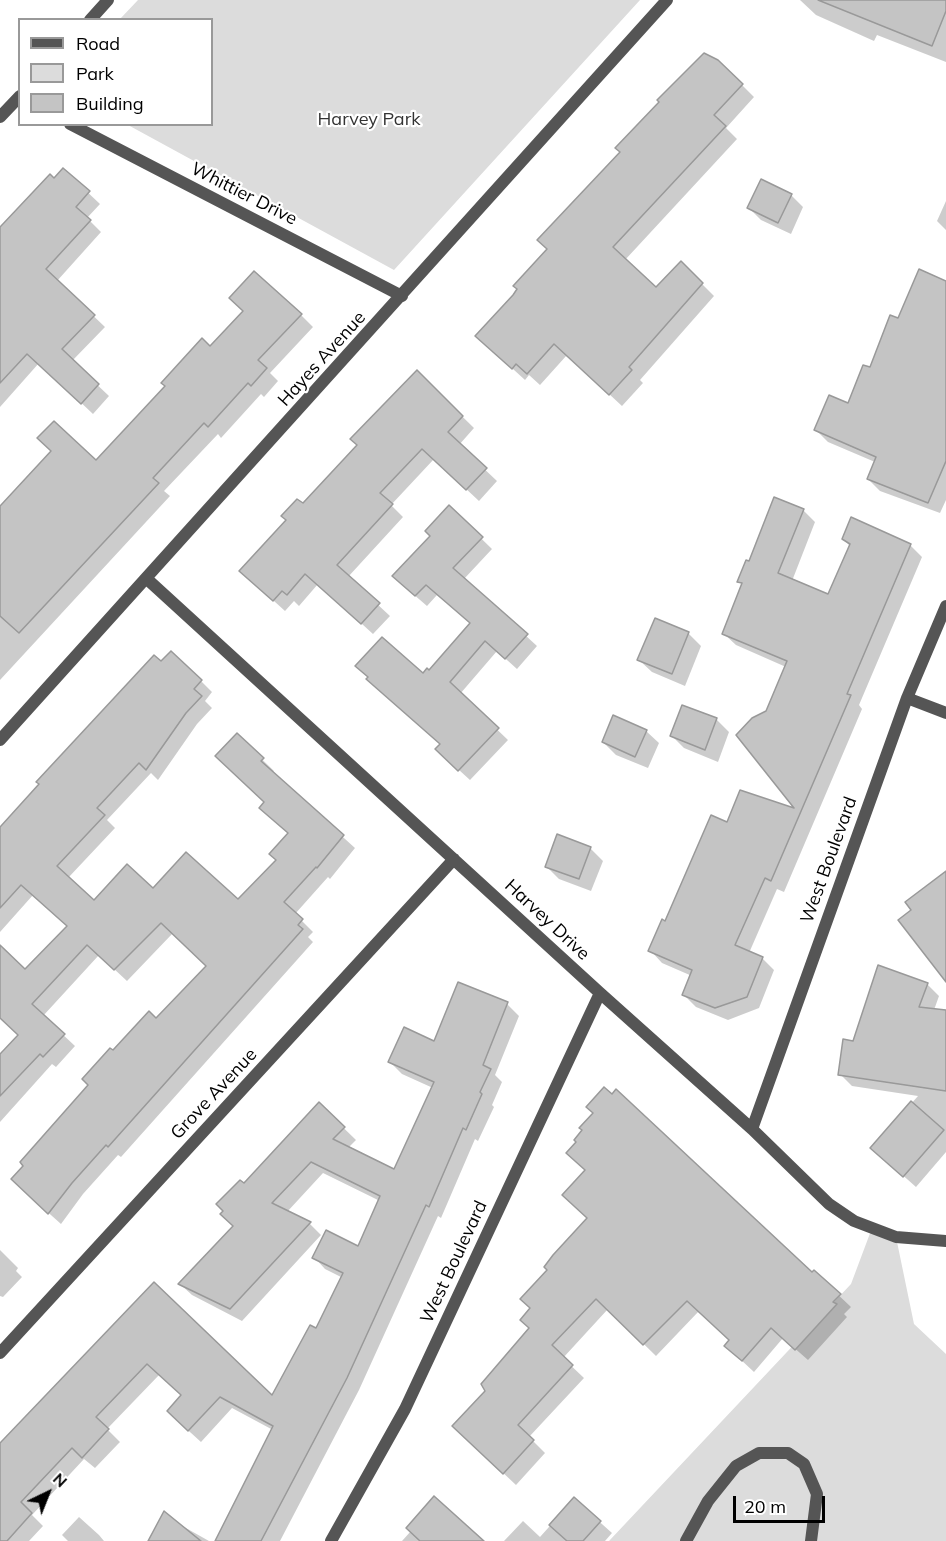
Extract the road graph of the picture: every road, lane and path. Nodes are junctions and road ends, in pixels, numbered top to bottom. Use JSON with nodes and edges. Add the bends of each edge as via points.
{"nodes":[{"id":1,"x":108,"y":0,"type":"edge"},
{"id":2,"x":667,"y":0,"type":"edge"},
{"id":3,"x":92,"y":18,"type":"edge"},
{"id":4,"x":18,"y":98,"type":"edge"},
{"id":5,"x":0,"y":117,"type":"edge"},
{"id":6,"x":74,"y":126,"type":"edge"},
{"id":7,"x":402,"y":296,"type":"junction"},
{"id":8,"x":147,"y":579,"type":"junction"},
{"id":9,"x":946,"y":606,"type":"edge"},
{"id":10,"x":907,"y":698,"type":"junction"},
{"id":11,"x":946,"y":713,"type":"edge"},
{"id":12,"x":0,"y":740,"type":"edge"},
{"id":13,"x":454,"y":859,"type":"junction"},
{"id":14,"x":600,"y":993,"type":"junction"},
{"id":15,"x":752,"y":1129,"type":"junction"},
{"id":16,"x":946,"y":1241,"type":"edge"},
{"id":17,"x":0,"y":1353,"type":"edge"},
{"id":18,"x":331,"y":1541,"type":"edge"},
{"id":19,"x":686,"y":1541,"type":"edge"},
{"id":20,"x":811,"y":1541,"type":"edge"}],
"edges":[{"from":1,"to":3,"type":"street"},
{"from":2,"to":7,"type":"street","name":"Hayes Avenue"},
{"from":4,"to":5,"type":"street"},
{"from":6,"to":7,"type":"street","name":"Whittier Drive"},
{"from":7,"to":8,"type":"street","name":"Hayes Avenue"},
{"from":8,"to":12,"type":"street","name":"Hayes Avenue"},
{"from":8,"to":13,"type":"street","name":"Harvey Drive"},
{"from":9,"to":10,"type":"street","name":"West Boulevard"},
{"from":10,"to":11,"type":"street"},
{"from":10,"to":15,"type":"street","name":"West Boulevard"},
{"from":13,"to":14,"type":"street","name":"Harvey Drive"},
{"from":13,"to":17,"type":"street","name":"Grove Avenue"},
{"from":14,"to":15,"type":"street","name":"Harvey Drive"},
{"from":14,"to":18,"type":"street","name":"West Boulevard","via":[[405,1409]]},
{"from":15,"to":16,"type":"street","name":"Harvey Drive","via":[[829,1204],[854,1221],[896,1237]]},
{"from":19,"to":20,"type":"street","via":[[708,1501],[736,1466],[759,1453],[788,1453],[804,1464],[817,1494]]}]}
